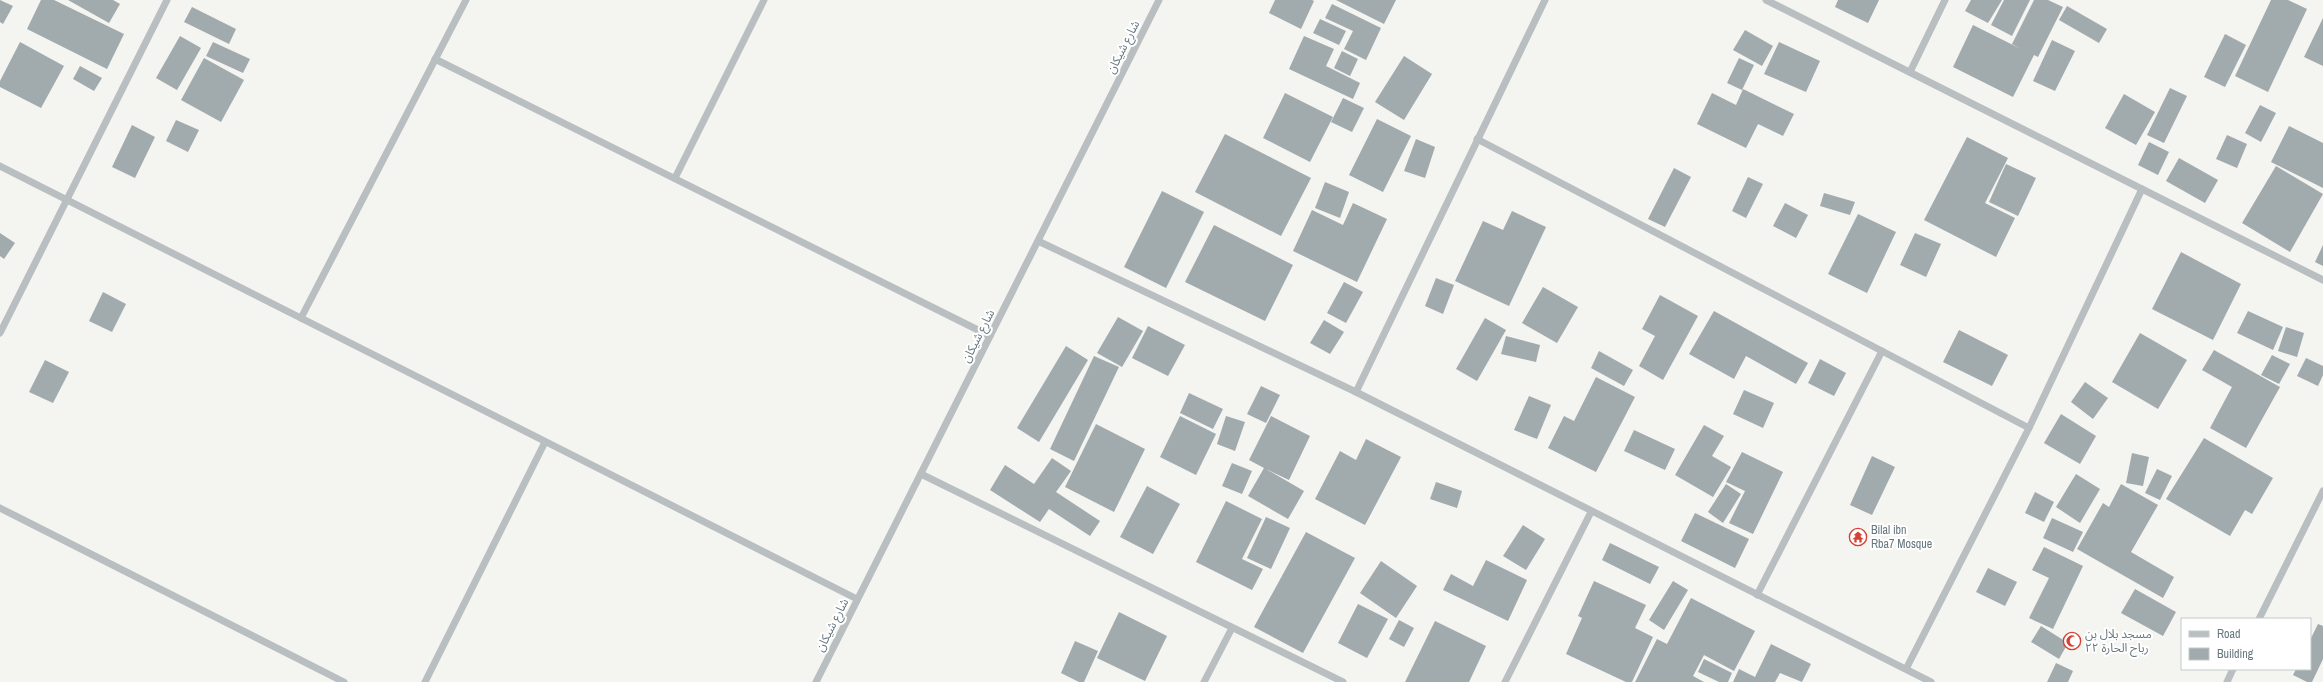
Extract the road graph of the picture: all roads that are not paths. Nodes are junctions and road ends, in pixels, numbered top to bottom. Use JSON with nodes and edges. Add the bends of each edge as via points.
{"nodes":[{"id":1,"x":167,"y":0,"type":"edge"},
{"id":2,"x":466,"y":0,"type":"edge"},
{"id":3,"x":764,"y":0,"type":"edge"},
{"id":4,"x":1159,"y":0,"type":"edge"},
{"id":5,"x":1545,"y":0,"type":"edge"},
{"id":6,"x":1766,"y":0,"type":"edge"},
{"id":7,"x":1945,"y":0,"type":"edge"},
{"id":8,"x":435,"y":59,"type":"junction"},
{"id":9,"x":1910,"y":72,"type":"junction"},
{"id":10,"x":1477,"y":139,"type":"junction"},
{"id":11,"x":0,"y":166,"type":"edge"},
{"id":12,"x":675,"y":178,"type":"junction"},
{"id":13,"x":2142,"y":189,"type":"junction"},
{"id":14,"x":67,"y":200,"type":"junction"},
{"id":15,"x":1038,"y":241,"type":"junction"},
{"id":16,"x":2323,"y":280,"type":"edge"},
{"id":17,"x":301,"y":318,"type":"junction"},
{"id":18,"x":0,"y":333,"type":"edge"},
{"id":19,"x":990,"y":336,"type":"junction"},
{"id":20,"x":1882,"y":351,"type":"junction"},
{"id":21,"x":1356,"y":392,"type":"junction"},
{"id":22,"x":2029,"y":428,"type":"junction"},
{"id":23,"x":545,"y":442,"type":"junction"},
{"id":24,"x":921,"y":474,"type":"junction"},
{"id":25,"x":2323,"y":491,"type":"edge"},
{"id":26,"x":0,"y":508,"type":"edge"},
{"id":27,"x":1591,"y":512,"type":"junction"},
{"id":28,"x":1757,"y":595,"type":"junction"},
{"id":29,"x":858,"y":599,"type":"junction"},
{"id":30,"x":2260,"y":618,"type":"edge"},
{"id":31,"x":1232,"y":628,"type":"junction"},
{"id":32,"x":1906,"y":669,"type":"junction"},
{"id":33,"x":2233,"y":670,"type":"edge"},
{"id":34,"x":344,"y":682,"type":"edge"},
{"id":35,"x":425,"y":682,"type":"edge"},
{"id":36,"x":816,"y":682,"type":"edge"},
{"id":37,"x":1204,"y":682,"type":"edge"},
{"id":38,"x":1343,"y":682,"type":"edge"},
{"id":39,"x":1505,"y":682,"type":"edge"},
{"id":40,"x":1931,"y":682,"type":"edge"},
{"id":41,"x":2227,"y":682,"type":"edge"}],
"edges":[{"from":1,"to":14,"type":"street"},
{"from":2,"to":8,"type":"street"},
{"from":3,"to":12,"type":"street"},
{"from":4,"to":15,"type":"street","name":"شارع شيكان"},
{"from":5,"to":10,"type":"street"},
{"from":6,"to":9,"type":"street"},
{"from":7,"to":9,"type":"street"},
{"from":8,"to":12,"type":"street"},
{"from":8,"to":17,"type":"street"},
{"from":9,"to":13,"type":"street"},
{"from":10,"to":20,"type":"street"},
{"from":10,"to":21,"type":"street"},
{"from":11,"to":14,"type":"street"},
{"from":12,"to":19,"type":"street"},
{"from":13,"to":16,"type":"street"},
{"from":13,"to":22,"type":"street"},
{"from":14,"to":17,"type":"street"},
{"from":14,"to":18,"type":"street"},
{"from":15,"to":19,"type":"street","name":"شارع شيكان"},
{"from":15,"to":21,"type":"street"},
{"from":17,"to":23,"type":"street"},
{"from":19,"to":24,"type":"street","name":"شارع شيكان"},
{"from":20,"to":22,"type":"street"},
{"from":20,"to":28,"type":"street"},
{"from":21,"to":27,"type":"street"},
{"from":22,"to":32,"type":"street"},
{"from":23,"to":29,"type":"street"},
{"from":23,"to":35,"type":"street"},
{"from":24,"to":29,"type":"street","name":"شارع شيكان"},
{"from":24,"to":31,"type":"street"},
{"from":25,"to":30,"type":"street"},
{"from":26,"to":34,"type":"street"},
{"from":27,"to":28,"type":"street"},
{"from":27,"to":39,"type":"street"},
{"from":28,"to":32,"type":"street"},
{"from":29,"to":36,"type":"street","name":"شارع شيكان"},
{"from":31,"to":37,"type":"street"},
{"from":31,"to":38,"type":"street"},
{"from":32,"to":40,"type":"street"},
{"from":33,"to":41,"type":"street"}]}
